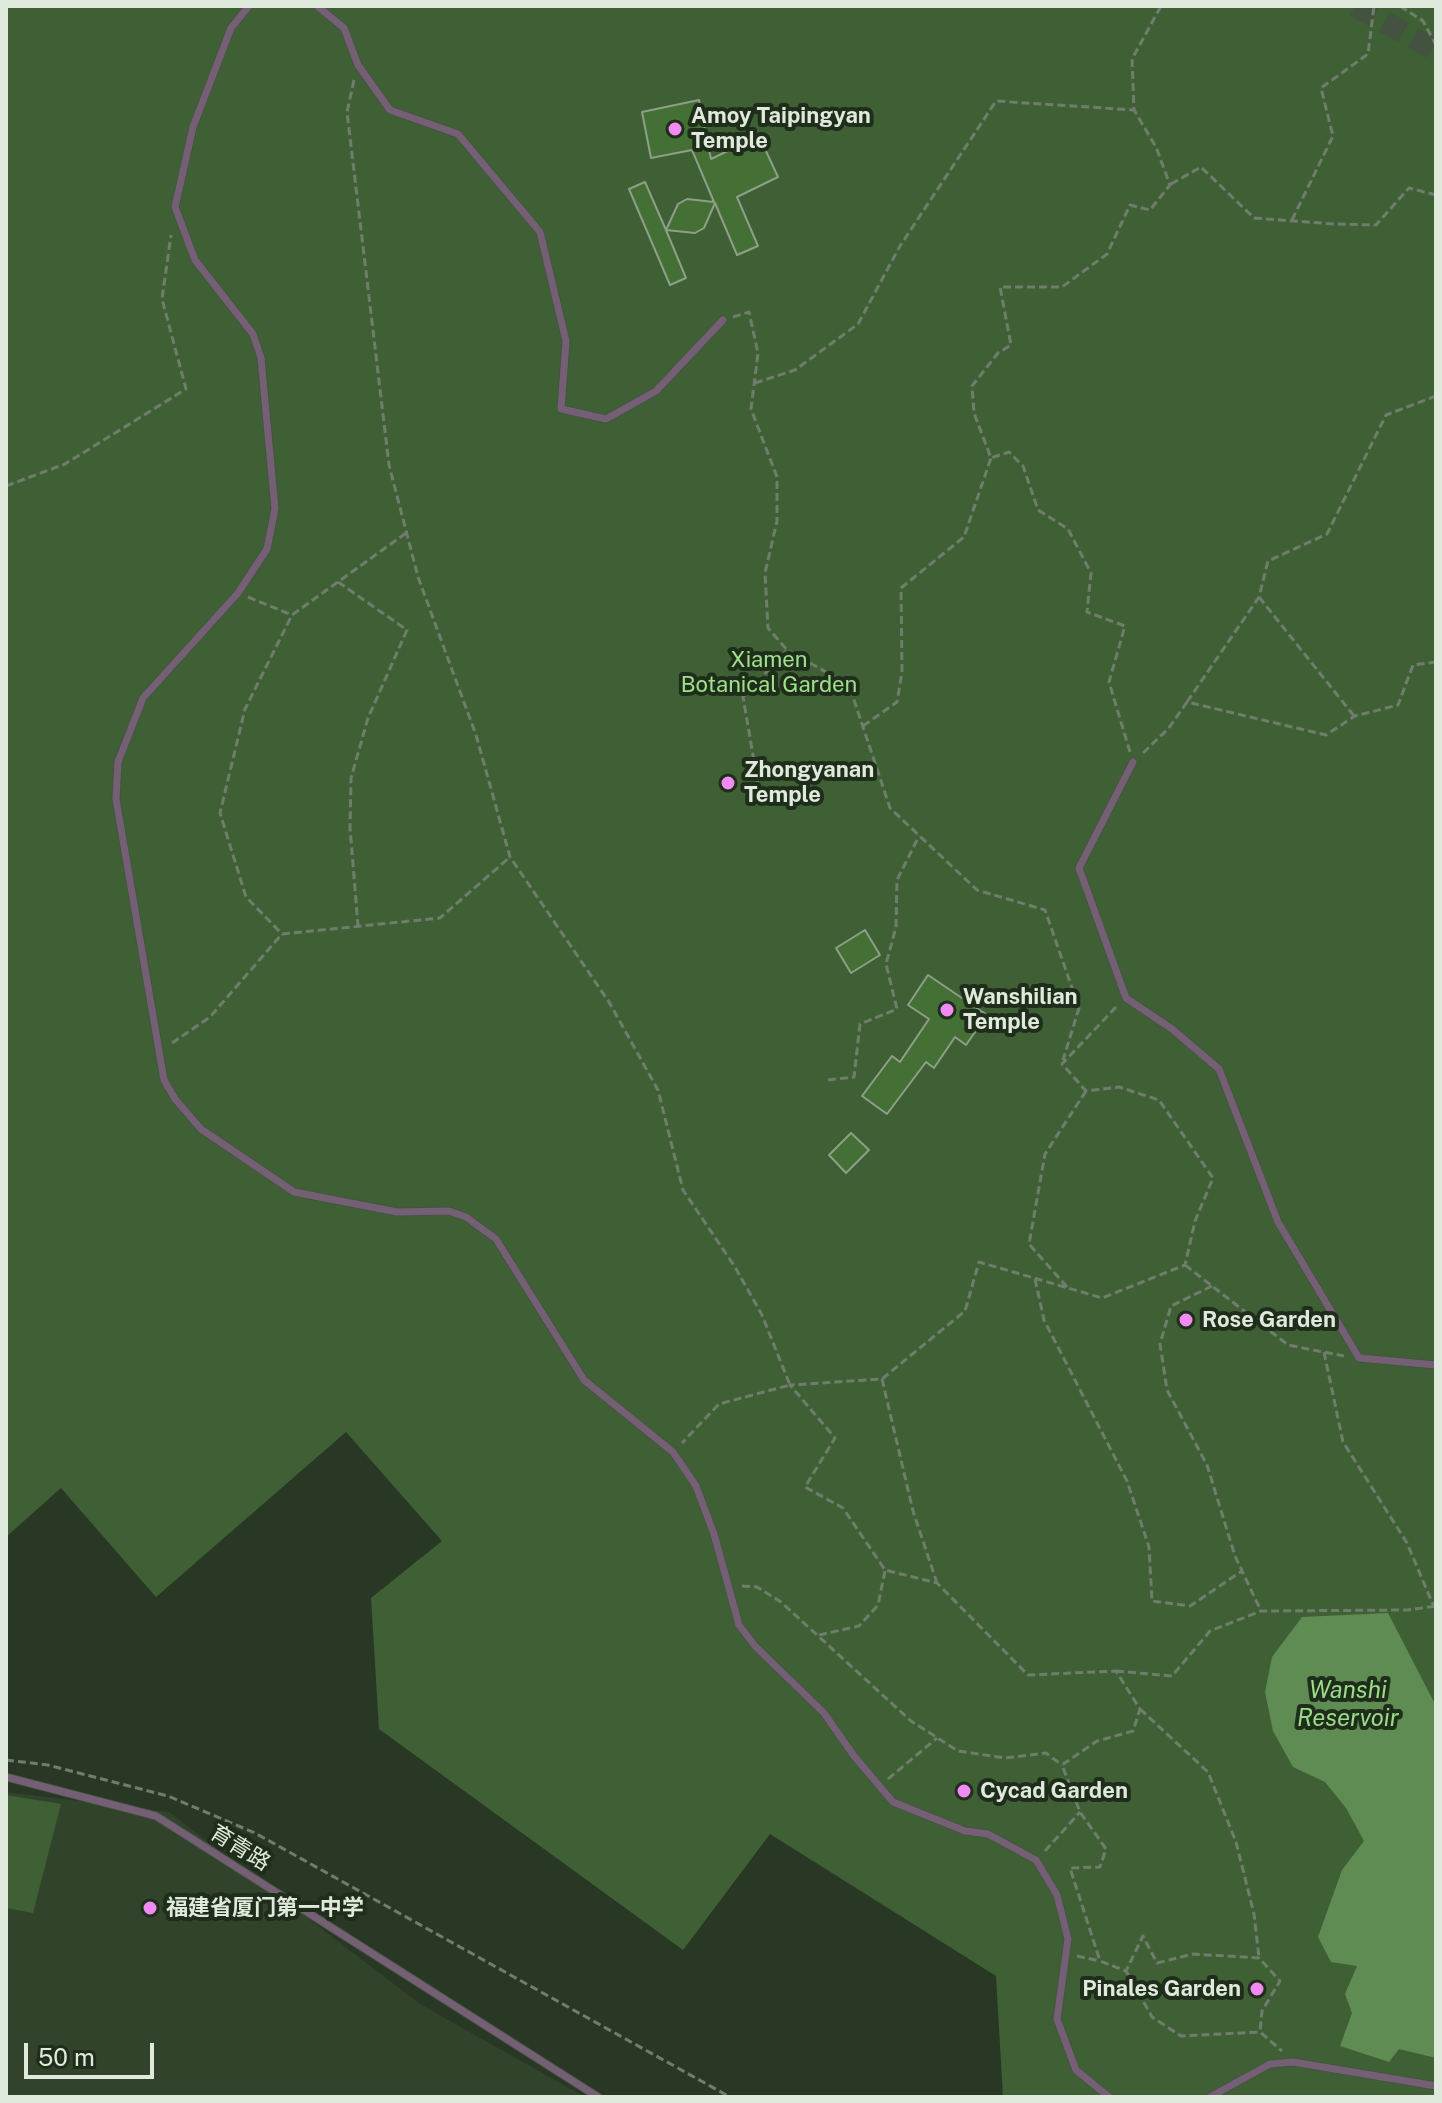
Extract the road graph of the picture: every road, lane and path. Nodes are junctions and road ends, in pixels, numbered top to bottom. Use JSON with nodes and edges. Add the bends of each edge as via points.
{"nodes":[{"id":1,"x":249,"y":6,"type":"edge"},
{"id":2,"x":317,"y":6,"type":"edge"},
{"id":3,"x":1161,"y":6,"type":"edge"},
{"id":4,"x":1374,"y":6,"type":"edge"},
{"id":5,"x":1400,"y":6,"type":"edge"},
{"id":6,"x":1436,"y":45,"type":"edge"},
{"id":7,"x":358,"y":65,"type":"junction"},
{"id":8,"x":1134,"y":110,"type":"junction"},
{"id":9,"x":1170,"y":185,"type":"junction"},
{"id":10,"x":1436,"y":195,"type":"edge"},
{"id":11,"x":175,"y":207,"type":"junction"},
{"id":12,"x":1292,"y":220,"type":"junction"},
{"id":13,"x":723,"y":320,"type":"joint"},
{"id":14,"x":754,"y":383,"type":"junction"},
{"id":15,"x":1436,"y":396,"type":"edge"},
{"id":16,"x":991,"y":458,"type":"junction"},
{"id":17,"x":6,"y":486,"type":"edge"},
{"id":18,"x":406,"y":533,"type":"junction"},
{"id":19,"x":338,"y":582,"type":"junction"},
{"id":20,"x":238,"y":593,"type":"junction"},
{"id":21,"x":1259,"y":597,"type":"junction"},
{"id":22,"x":292,"y":615,"type":"junction"},
{"id":23,"x":787,"y":650,"type":"junction"},
{"id":24,"x":1436,"y":662,"type":"edge"},
{"id":25,"x":1187,"y":702,"type":"junction"},
{"id":26,"x":1355,"y":716,"type":"junction"},
{"id":27,"x":862,"y":726,"type":"junction"},
{"id":28,"x":1133,"y":762,"type":"junction"},
{"id":29,"x":760,"y":796,"type":"dead end"},
{"id":30,"x":919,"y":836,"type":"junction"},
{"id":31,"x":510,"y":857,"type":"junction"},
{"id":32,"x":358,"y":925,"type":"junction"},
{"id":33,"x":282,"y":934,"type":"junction"},
{"id":34,"x":1126,"y":998,"type":"junction"},
{"id":35,"x":159,"y":1052,"type":"junction"},
{"id":36,"x":1062,"y":1064,"type":"junction"},
{"id":37,"x":828,"y":1080,"type":"dead end"},
{"id":38,"x":1086,"y":1091,"type":"junction"},
{"id":39,"x":1185,"y":1265,"type":"junction"},
{"id":40,"x":1035,"y":1278,"type":"junction"},
{"id":41,"x":1212,"y":1286,"type":"junction"},
{"id":42,"x":1067,"y":1287,"type":"junction"},
{"id":43,"x":1324,"y":1352,"type":"junction"},
{"id":44,"x":1359,"y":1358,"type":"junction"},
{"id":45,"x":1436,"y":1365,"type":"edge"},
{"id":46,"x":882,"y":1379,"type":"junction"},
{"id":47,"x":790,"y":1385,"type":"junction"},
{"id":48,"x":673,"y":1452,"type":"junction"},
{"id":49,"x":885,"y":1570,"type":"junction"},
{"id":50,"x":1242,"y":1571,"type":"junction"},
{"id":51,"x":937,"y":1583,"type":"junction"},
{"id":52,"x":728,"y":1586,"type":"junction"},
{"id":53,"x":1435,"y":1606,"type":"edge"},
{"id":54,"x":1261,"y":1611,"type":"junction"},
{"id":55,"x":819,"y":1635,"type":"junction"},
{"id":56,"x":1116,"y":1671,"type":"junction"},
{"id":57,"x":1140,"y":1709,"type":"junction"},
{"id":58,"x":937,"y":1738,"type":"junction"},
{"id":59,"x":6,"y":1760,"type":"edge"},
{"id":60,"x":1062,"y":1765,"type":"junction"},
{"id":61,"x":6,"y":1777,"type":"edge"},
{"id":62,"x":878,"y":1786,"type":"junction"},
{"id":63,"x":1080,"y":1812,"type":"junction"},
{"id":64,"x":1036,"y":1860,"type":"junction"},
{"id":65,"x":1065,"y":1954,"type":"junction"},
{"id":66,"x":1259,"y":1958,"type":"junction"},
{"id":67,"x":1100,"y":1961,"type":"junction"},
{"id":68,"x":1126,"y":1971,"type":"junction"},
{"id":69,"x":1260,"y":2032,"type":"junction"},
{"id":70,"x":1293,"y":2062,"type":"junction"},
{"id":71,"x":1436,"y":2086,"type":"edge"},
{"id":72,"x":598,"y":2097,"type":"edge"},
{"id":73,"x":730,"y":2097,"type":"edge"},
{"id":74,"x":1109,"y":2097,"type":"edge"},
{"id":75,"x":1210,"y":2097,"type":"edge"}],
"edges":[{"from":1,"to":11,"type":"lane","via":[[231,28],[193,127]]},
{"from":2,"to":7,"type":"lane","via":[[344,28]]},
{"from":3,"to":8,"type":"path","via":[[1132,59]]},
{"from":4,"to":12,"type":"path","via":[[1368,54],[1321,88],[1333,136]]},
{"from":5,"to":6,"type":"path","via":[[1423,21]]},
{"from":7,"to":13,"type":"lane","via":[[390,110],[458,134],[540,232],[566,341],[561,409],[606,419],[656,391]]},
{"from":7,"to":18,"type":"path","via":[[347,112],[389,465]]},
{"from":8,"to":9,"type":"path"},
{"from":8,"to":14,"type":"path","via":[[996,101],[900,246],[858,324],[795,370]]},
{"from":9,"to":12,"type":"path","via":[[1201,167],[1254,218]]},
{"from":9,"to":16,"type":"path","via":[[1150,210],[1130,205],[1107,254],[1062,287],[1000,287],[1011,345],[972,386],[974,413]]},
{"from":10,"to":12,"type":"path","via":[[1409,188],[1376,225]]},
{"from":11,"to":17,"type":"path","via":[[162,299],[186,389],[65,464]]},
{"from":11,"to":20,"type":"lane","via":[[195,260],[253,334],[261,358],[275,509],[267,549]]},
{"from":13,"to":14,"type":"path","via":[[749,312],[758,353]]},
{"from":14,"to":23,"type":"path","via":[[751,409],[777,477],[777,521],[765,573],[768,628]]},
{"from":15,"to":21,"type":"path","via":[[1386,415],[1327,534],[1268,561]]},
{"from":16,"to":27,"type":"path","via":[[964,537],[901,588],[897,702]]},
{"from":16,"to":28,"type":"path","via":[[1009,452],[1023,466],[1038,510],[1068,529],[1091,573],[1087,612],[1125,626],[1109,682]]},
{"from":18,"to":19,"type":"path"},
{"from":18,"to":31,"type":"path","via":[[476,735]]},
{"from":19,"to":22,"type":"path"},
{"from":19,"to":32,"type":"path","via":[[407,630],[368,718],[351,778]]},
{"from":20,"to":22,"type":"path"},
{"from":20,"to":35,"type":"lane","via":[[143,698],[118,762],[116,799]]},
{"from":21,"to":25,"type":"path"},
{"from":21,"to":26,"type":"path"},
{"from":22,"to":33,"type":"path","via":[[245,709],[220,813],[246,897]]},
{"from":23,"to":27,"type":"path","via":[[849,685]]},
{"from":23,"to":29,"type":"path","via":[[743,697]]},
{"from":24,"to":26,"type":"path","via":[[1413,665],[1398,705]]},
{"from":25,"to":26,"type":"path","via":[[1326,735]]},
{"from":25,"to":28,"type":"path"},
{"from":27,"to":30,"type":"path","via":[[890,808]]},
{"from":28,"to":34,"type":"lane","via":[[1079,868]]},
{"from":30,"to":36,"type":"path","via":[[977,890],[1045,910],[1079,1008]]},
{"from":30,"to":37,"type":"path","via":[[897,880],[896,927],[886,964],[897,1009],[860,1024],[854,1077]]},
{"from":31,"to":32,"type":"path","via":[[440,918]]},
{"from":31,"to":47,"type":"path","via":[[609,1002],[658,1090],[683,1190],[762,1315]]},
{"from":32,"to":33,"type":"path"},
{"from":33,"to":35,"type":"path","via":[[210,1017]]},
{"from":34,"to":36,"type":"path"},
{"from":34,"to":44,"type":"lane","via":[[1219,1069],[1278,1222]]},
{"from":35,"to":48,"type":"lane","via":[[164,1080],[201,1129],[294,1192],[397,1212],[449,1211],[485,1230],[512,1259],[584,1380]]},
{"from":36,"to":38,"type":"path"},
{"from":38,"to":39,"type":"path","via":[[1119,1087],[1159,1100],[1213,1178]]},
{"from":38,"to":42,"type":"path","via":[[1045,1154],[1029,1244]]},
{"from":39,"to":41,"type":"path"},
{"from":39,"to":42,"type":"path","via":[[1102,1298]]},
{"from":40,"to":42,"type":"path"},
{"from":40,"to":46,"type":"path","via":[[979,1262],[965,1311]]},
{"from":40,"to":50,"type":"path","via":[[1044,1320],[1127,1481],[1149,1547],[1152,1601],[1190,1606]]},
{"from":41,"to":43,"type":"path","via":[[1288,1345]]},
{"from":41,"to":50,"type":"path","via":[[1171,1306],[1160,1344],[1167,1390],[1207,1465]]},
{"from":43,"to":44,"type":"path"},
{"from":43,"to":53,"type":"path","via":[[1343,1442],[1407,1543]]},
{"from":44,"to":45,"type":"lane"},
{"from":46,"to":47,"type":"path"},
{"from":46,"to":51,"type":"path","via":[[913,1511]]},
{"from":47,"to":48,"type":"path","via":[[719,1404]]},
{"from":47,"to":49,"type":"path","via":[[835,1438],[805,1487],[843,1508]]},
{"from":48,"to":52,"type":"lane","via":[[696,1486]]},
{"from":49,"to":51,"type":"path"},
{"from":49,"to":55,"type":"path","via":[[878,1605],[859,1626]]},
{"from":50,"to":54,"type":"path"},
{"from":51,"to":56,"type":"path","via":[[1028,1675]]},
{"from":52,"to":55,"type":"path","via":[[757,1587]]},
{"from":52,"to":62,"type":"lane","via":[[739,1625],[824,1713]]},
{"from":53,"to":54,"type":"path"},
{"from":54,"to":56,"type":"path","via":[[1210,1631],[1172,1676]]},
{"from":55,"to":58,"type":"path","via":[[911,1721]]},
{"from":56,"to":57,"type":"path"},
{"from":57,"to":60,"type":"path","via":[[1133,1731],[1097,1741]]},
{"from":57,"to":66,"type":"path","via":[[1208,1772],[1236,1842]]},
{"from":58,"to":60,"type":"path","via":[[958,1751],[1005,1758],[1046,1753]]},
{"from":58,"to":62,"type":"path"},
{"from":59,"to":73,"type":"path","via":[[48,1765],[168,1796],[255,1833]]},
{"from":60,"to":63,"type":"path"},
{"from":61,"to":72,"type":"lane","name":"育青路","via":[[156,1816]]},
{"from":62,"to":64,"type":"lane","via":[[893,1802],[965,1831],[988,1834]]},
{"from":63,"to":64,"type":"path"},
{"from":63,"to":67,"type":"path","via":[[1106,1849],[1100,1867],[1070,1868]]},
{"from":64,"to":65,"type":"lane","via":[[1057,1895],[1068,1939]]},
{"from":65,"to":67,"type":"path"},
{"from":65,"to":74,"type":"lane","via":[[1057,2019],[1076,2070]]},
{"from":66,"to":68,"type":"path","via":[[1193,1954],[1157,1963],[1143,1936]]},
{"from":66,"to":69,"type":"path","via":[[1280,1981],[1262,2011]]},
{"from":67,"to":68,"type":"path"},
{"from":68,"to":69,"type":"path","via":[[1152,2017],[1181,2036]]},
{"from":69,"to":70,"type":"path"},
{"from":70,"to":71,"type":"lane"},
{"from":70,"to":75,"type":"lane","via":[[1270,2064]]}]}
